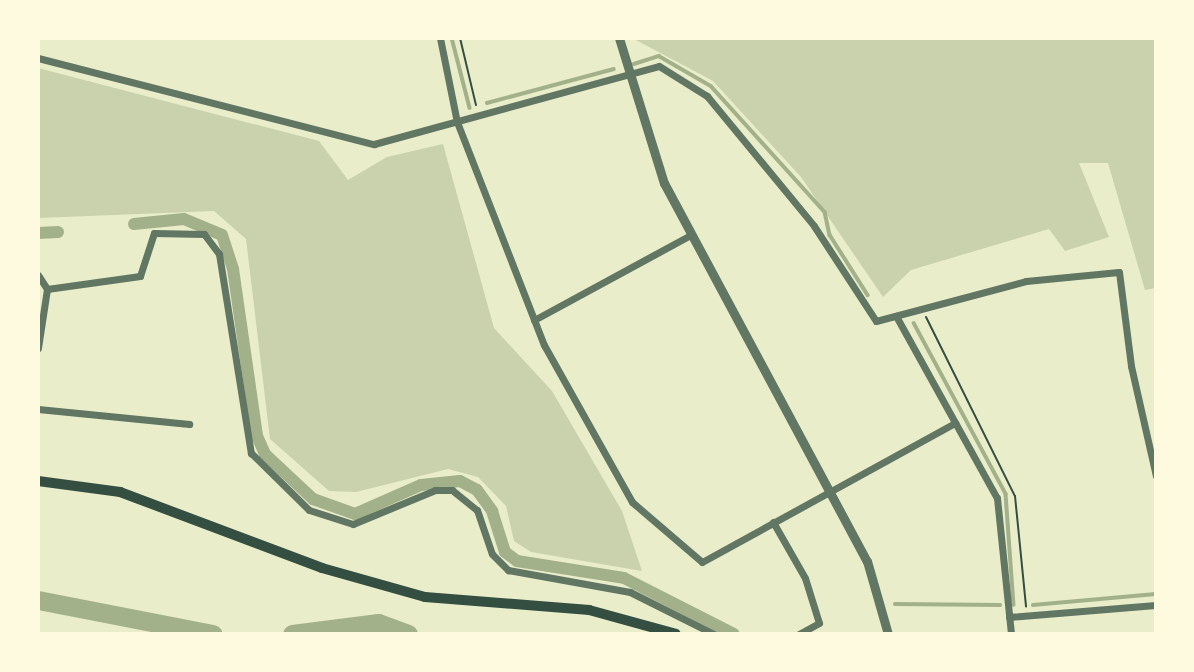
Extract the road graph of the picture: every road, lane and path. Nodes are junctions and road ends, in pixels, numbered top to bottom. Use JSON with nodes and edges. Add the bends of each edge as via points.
{"nodes":[{"id":1,"x":440,"y":38,"type":"edge"},
{"id":2,"x":460,"y":38,"type":"edge"},
{"id":3,"x":618,"y":38,"type":"edge"},
{"id":4,"x":38,"y":58,"type":"edge"},
{"id":5,"x":626,"y":76,"type":"junction"},
{"id":6,"x":479,"y":116,"type":"junction"},
{"id":7,"x":457,"y":122,"type":"junction"},
{"id":8,"x":689,"y":236,"type":"junction"},
{"id":9,"x":38,"y":275,"type":"edge"},
{"id":10,"x":47,"y":289,"type":"junction"},
{"id":11,"x":922,"y":309,"type":"junction"},
{"id":12,"x":897,"y":316,"type":"junction"},
{"id":13,"x":534,"y":320,"type":"junction"},
{"id":14,"x":38,"y":348,"type":"edge"},
{"id":15,"x":38,"y":409,"type":"edge"},
{"id":16,"x":189,"y":424,"type":"dead end"},
{"id":17,"x":955,"y":424,"type":"junction"},
{"id":18,"x":1156,"y":475,"type":"edge"},
{"id":19,"x":38,"y":481,"type":"edge"},
{"id":20,"x":828,"y":493,"type":"junction"},
{"id":21,"x":773,"y":522,"type":"junction"},
{"id":22,"x":1156,"y":605,"type":"edge"},
{"id":23,"x":1026,"y":615,"type":"junction"},
{"id":24,"x":1009,"y":617,"type":"junction"},
{"id":25,"x":676,"y":634,"type":"edge"},
{"id":26,"x":715,"y":634,"type":"edge"},
{"id":27,"x":799,"y":634,"type":"edge"},
{"id":28,"x":888,"y":634,"type":"edge"},
{"id":29,"x":1011,"y":634,"type":"edge"}],
"edges":[{"from":1,"to":7,"type":"street"},
{"from":2,"to":6,"type":"path"},
{"from":3,"to":5,"type":"street"},
{"from":4,"to":7,"type":"street","via":[[374,144]]},
{"from":5,"to":6,"type":"street"},
{"from":5,"to":8,"type":"street"},
{"from":5,"to":12,"type":"street","via":[[659,66],[707,96],[814,226],[876,321]]},
{"from":6,"to":7,"type":"street"},
{"from":7,"to":13,"type":"street"},
{"from":8,"to":13,"type":"street"},
{"from":8,"to":20,"type":"street"},
{"from":9,"to":10,"type":"street"},
{"from":10,"to":14,"type":"street"},
{"from":10,"to":26,"type":"street","via":[[140,276],[154,233],[204,234],[219,254],[251,453],[309,510],[353,524],[435,490],[452,490],[477,510],[492,554],[508,570],[630,592]]},
{"from":11,"to":12,"type":"street"},
{"from":11,"to":18,"type":"street","via":[[1026,281],[1119,272],[1131,366]]},
{"from":11,"to":23,"type":"path","via":[[1015,496]]},
{"from":12,"to":17,"type":"street"},
{"from":13,"to":21,"type":"street","via":[[632,502],[702,562]]},
{"from":15,"to":16,"type":"street"},
{"from":17,"to":20,"type":"street"},
{"from":17,"to":24,"type":"street","via":[[997,498]]},
{"from":19,"to":25,"type":"main road","via":[[120,492],[322,568],[425,597],[589,610]]},
{"from":20,"to":21,"type":"street"},
{"from":20,"to":28,"type":"street","via":[[867,561]]},
{"from":21,"to":27,"type":"street","via":[[805,578],[819,623]]},
{"from":22,"to":23,"type":"street"},
{"from":23,"to":24,"type":"street"},
{"from":24,"to":29,"type":"street"}]}
